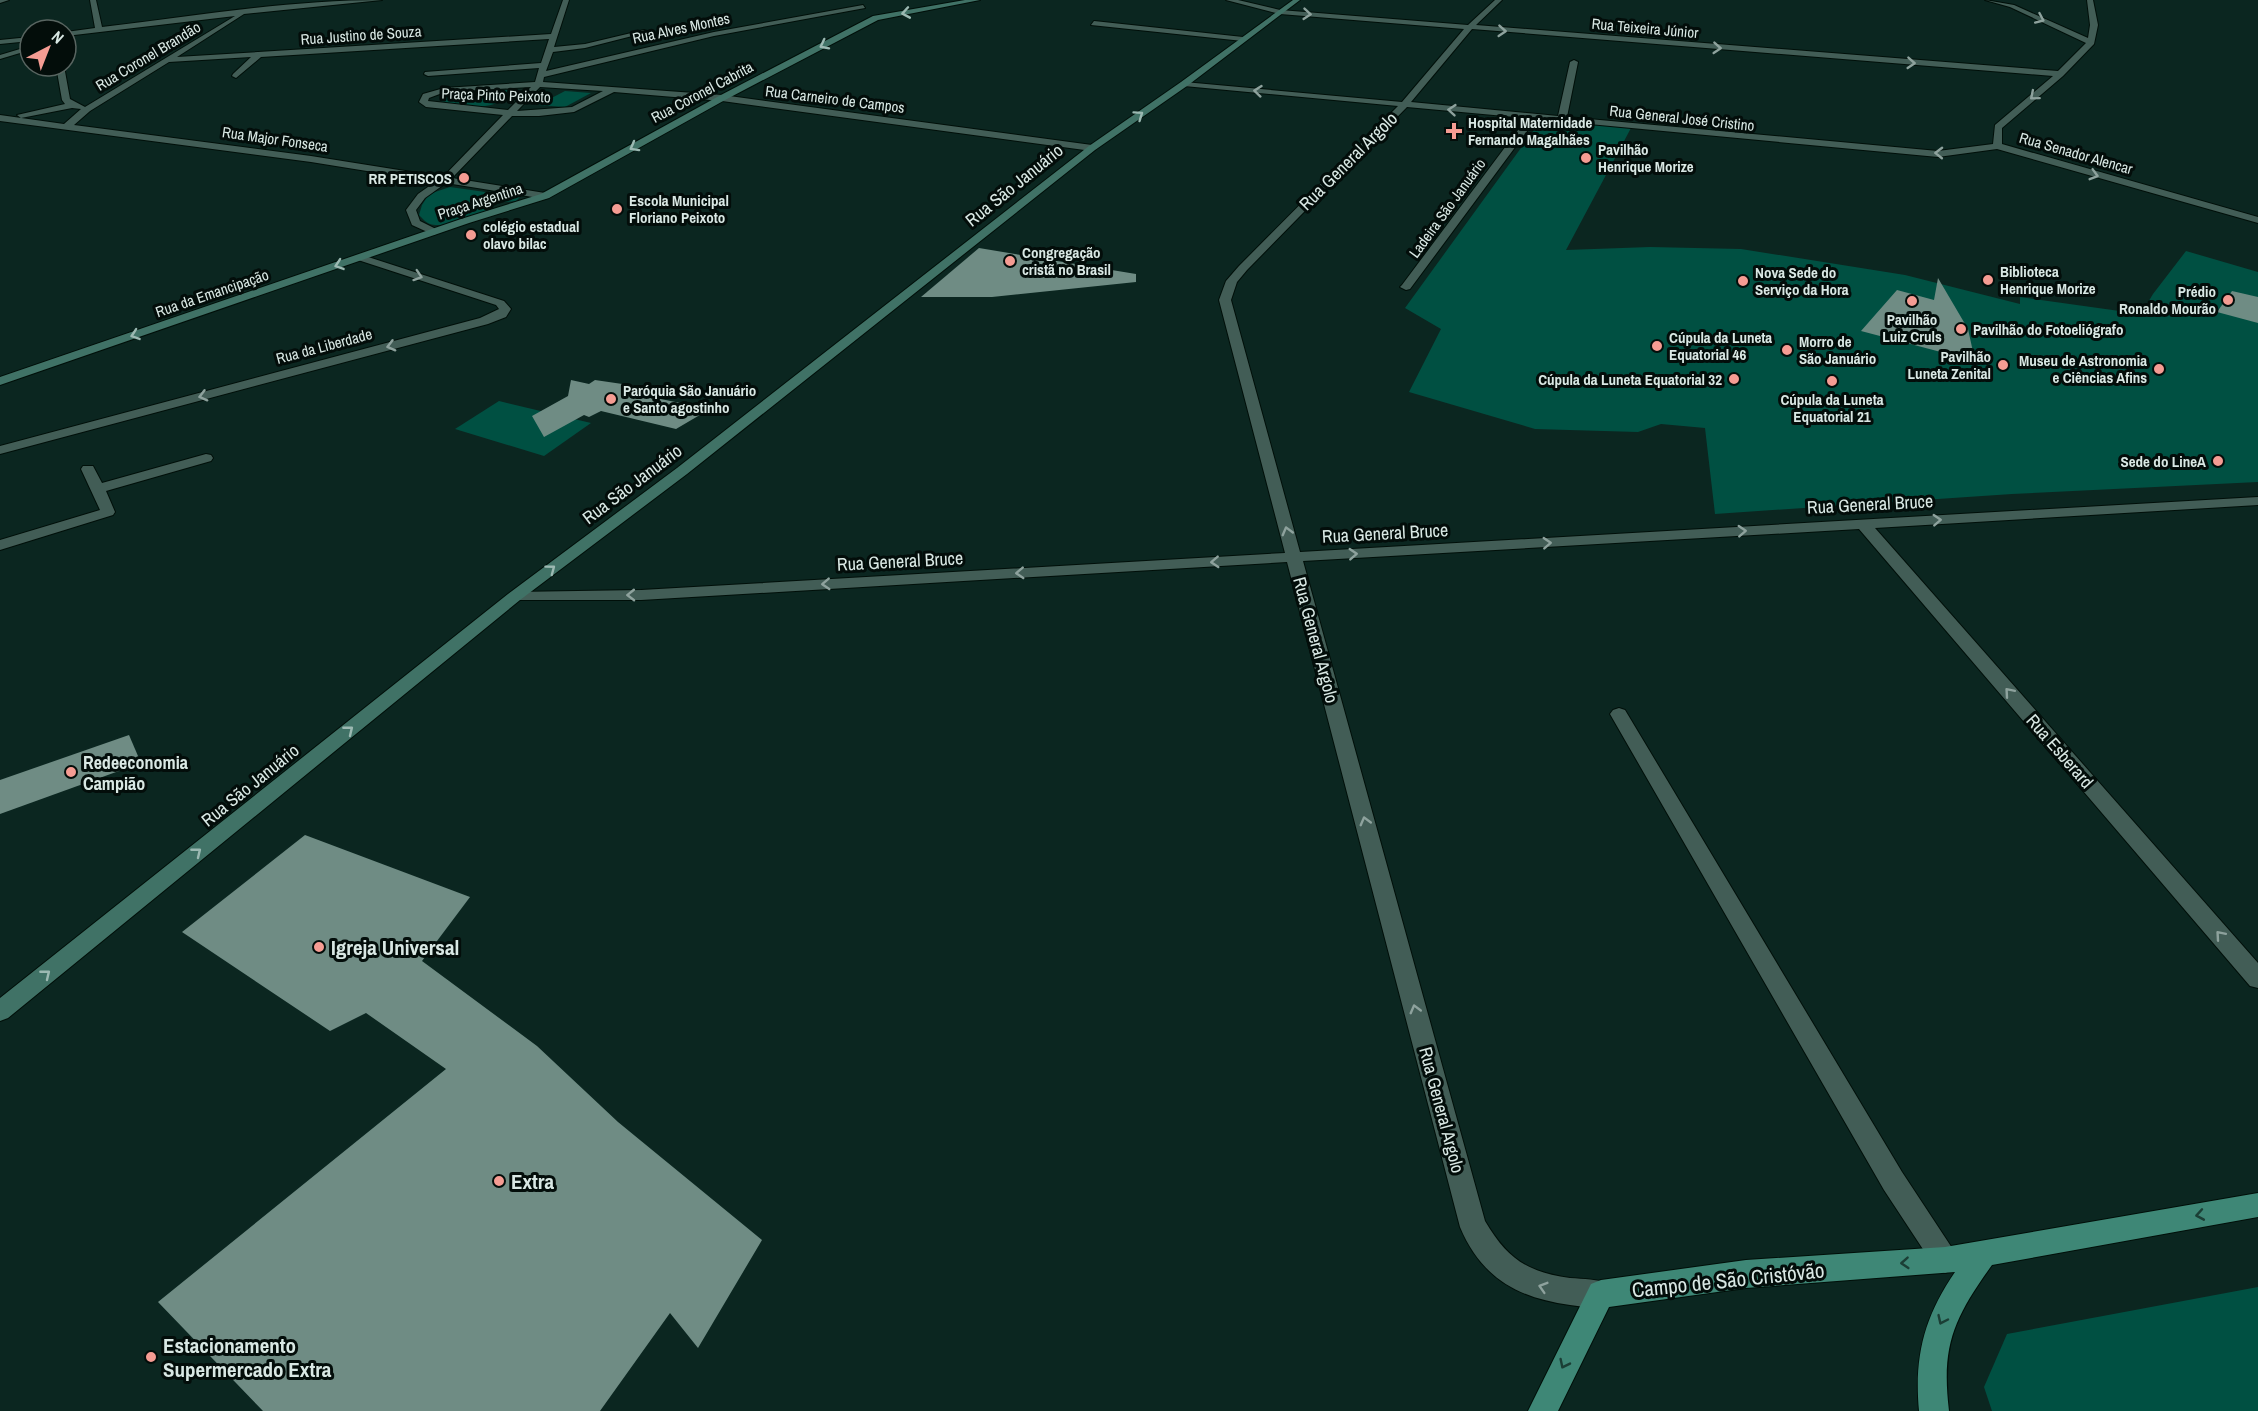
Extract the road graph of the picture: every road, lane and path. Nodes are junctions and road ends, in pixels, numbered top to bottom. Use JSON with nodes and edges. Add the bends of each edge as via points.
{"nodes":[{"id":1,"x":6,"y":0,"type":"edge"},
{"id":2,"x":93,"y":0,"type":"edge"},
{"id":3,"x":379,"y":0,"type":"edge"},
{"id":4,"x":566,"y":0,"type":"edge"},
{"id":5,"x":857,"y":0,"type":"edge"},
{"id":6,"x":977,"y":0,"type":"edge"},
{"id":7,"x":1229,"y":0,"type":"edge"},
{"id":8,"x":1297,"y":0,"type":"edge"},
{"id":9,"x":1499,"y":0,"type":"edge"},
{"id":10,"x":1988,"y":0,"type":"edge"},
{"id":11,"x":2090,"y":0,"type":"edge"},
{"id":12,"x":0,"y":1,"type":"edge"},
{"id":13,"x":863,"y":7,"type":"junction"},
{"id":14,"x":246,"y":12,"type":"junction"},
{"id":15,"x":1280,"y":12,"type":"junction"},
{"id":16,"x":876,"y":18,"type":"junction"},
{"id":17,"x":1094,"y":23,"type":"dead end"},
{"id":18,"x":1469,"y":28,"type":"junction"},
{"id":19,"x":99,"y":29,"type":"junction"},
{"id":20,"x":78,"y":32,"type":"edge"},
{"id":21,"x":607,"y":32,"type":"dead end"},
{"id":22,"x":644,"y":32,"type":"dead end"},
{"id":23,"x":554,"y":36,"type":"junction"},
{"id":24,"x":623,"y":38,"type":"junction"},
{"id":25,"x":1243,"y":39,"type":"junction"},
{"id":26,"x":18,"y":40,"type":"edge"},
{"id":27,"x":0,"y":42,"type":"edge"},
{"id":28,"x":2091,"y":42,"type":"junction"},
{"id":29,"x":549,"y":50,"type":"junction"},
{"id":30,"x":18,"y":52,"type":"edge"},
{"id":31,"x":258,"y":55,"type":"junction"},
{"id":32,"x":0,"y":57,"type":"edge"},
{"id":33,"x":170,"y":60,"type":"junction"},
{"id":34,"x":1574,"y":62,"type":"dead end"},
{"id":35,"x":544,"y":65,"type":"junction"},
{"id":36,"x":428,"y":74,"type":"dead end"},
{"id":37,"x":2060,"y":74,"type":"junction"},
{"id":38,"x":236,"y":76,"type":"dead end"},
{"id":39,"x":62,"y":78,"type":"edge"},
{"id":40,"x":540,"y":80,"type":"junction"},
{"id":41,"x":1184,"y":84,"type":"junction"},
{"id":42,"x":612,"y":90,"type":"junction"},
{"id":43,"x":722,"y":98,"type":"junction"},
{"id":44,"x":72,"y":105,"type":"junction"},
{"id":45,"x":1404,"y":105,"type":"junction"},
{"id":46,"x":87,"y":109,"type":"junction"},
{"id":47,"x":510,"y":112,"type":"junction"},
{"id":48,"x":1533,"y":117,"type":"junction"},
{"id":49,"x":0,"y":118,"type":"edge"},
{"id":50,"x":1563,"y":120,"type":"junction"},
{"id":51,"x":66,"y":127,"type":"junction"},
{"id":52,"x":1997,"y":146,"type":"junction"},
{"id":53,"x":1092,"y":148,"type":"junction"},
{"id":54,"x":445,"y":180,"type":"junction"},
{"id":55,"x":545,"y":196,"type":"junction"},
{"id":56,"x":2219,"y":209,"type":"junction"},
{"id":57,"x":2258,"y":209,"type":"edge"},
{"id":58,"x":2258,"y":220,"type":"edge"},
{"id":59,"x":434,"y":232,"type":"junction"},
{"id":60,"x":362,"y":258,"type":"junction"},
{"id":61,"x":1406,"y":287,"type":"dead end"},
{"id":62,"x":0,"y":381,"type":"edge"},
{"id":63,"x":0,"y":450,"type":"edge"},
{"id":64,"x":206,"y":458,"type":"dead end"},
{"id":65,"x":88,"y":470,"type":"dead end"},
{"id":66,"x":98,"y":489,"type":"junction"},
{"id":67,"x":2258,"y":501,"type":"edge"},
{"id":68,"x":1863,"y":524,"type":"junction"},
{"id":69,"x":0,"y":546,"type":"edge"},
{"id":70,"x":1294,"y":558,"type":"junction"},
{"id":71,"x":514,"y":597,"type":"junction"},
{"id":72,"x":1618,"y":714,"type":"dead end"},
{"id":73,"x":2258,"y":979,"type":"edge"},
{"id":74,"x":0,"y":1011,"type":"edge"},
{"id":75,"x":2258,"y":1205,"type":"edge"},
{"id":76,"x":1984,"y":1253,"type":"junction"},
{"id":77,"x":1946,"y":1260,"type":"junction"},
{"id":78,"x":1601,"y":1294,"type":"junction"},
{"id":79,"x":1543,"y":1411,"type":"edge"},
{"id":80,"x":1934,"y":1411,"type":"edge"}],
"edges":[{"from":1,"to":12,"type":"street"},
{"from":2,"to":19,"type":"street"},
{"from":3,"to":14,"type":"street"},
{"from":4,"to":23,"type":"street"},
{"from":5,"to":13,"type":"street"},
{"from":6,"to":16,"type":"street","name":"Rua Coronel Cabrita","one_way":true},
{"from":7,"to":15,"type":"street","name":"Rua Teixeira Júnior"},
{"from":8,"to":15,"type":"street","name":"Rua São Januário"},
{"from":9,"to":18,"type":"street","name":"Rua General Argolo"},
{"from":10,"to":28,"type":"street","one_way":true,"via":[[2012,6]]},
{"from":11,"to":28,"type":"street","via":[[2094,25]]},
{"from":13,"to":16,"type":"street"},
{"from":13,"to":40,"type":"street","name":"Rua Alves Montes","via":[[714,34]]},
{"from":14,"to":19,"type":"street"},
{"from":14,"to":33,"type":"street","name":"Rua Coronel Brandão"},
{"from":15,"to":18,"type":"street","name":"Rua Teixeira Júnior","one_way":true},
{"from":15,"to":25,"type":"street","name":"Rua São Januário"},
{"from":16,"to":43,"type":"street","name":"Rua Coronel Cabrita","one_way":true},
{"from":17,"to":25,"type":"street"},
{"from":18,"to":37,"type":"street","name":"Rua Teixeira Júnior","one_way":true},
{"from":18,"to":45,"type":"street","name":"Rua General Argolo"},
{"from":19,"to":20,"type":"street"},
{"from":21,"to":24,"type":"street"},
{"from":22,"to":24,"type":"street"},
{"from":23,"to":29,"type":"street"},
{"from":23,"to":31,"type":"street","name":"Rua Justino de Souza"},
{"from":24,"to":29,"type":"street"},
{"from":25,"to":41,"type":"street","name":"Rua São Januário"},
{"from":26,"to":27,"type":"street"},
{"from":28,"to":37,"type":"street","name":"Rua Senador Alencar"},
{"from":29,"to":35,"type":"street"},
{"from":30,"to":32,"type":"street"},
{"from":31,"to":33,"type":"street","name":"Rua Justino de Souza"},
{"from":31,"to":38,"type":"street"},
{"from":33,"to":46,"type":"street","name":"Rua Coronel Brandão"},
{"from":34,"to":50,"type":"street"},
{"from":35,"to":36,"type":"street"},
{"from":35,"to":40,"type":"street"},
{"from":37,"to":52,"type":"street","name":"Rua Senador Alencar","one_way":true,"via":[[1998,127]]},
{"from":39,"to":44,"type":"street","via":[[66,100]]},
{"from":40,"to":42,"type":"street","name":"Rua Carneiro de Campos"},
{"from":40,"to":47,"type":"street"},
{"from":40,"to":47,"type":"street","name":"Praça Pinto Peixoto","via":[[444,90],[426,96],[423,102]]},
{"from":45,"to":41,"type":"street","name":"Rua General José Cristino","one_way":true},
{"from":53,"to":41,"type":"street","name":"Rua São Januário","one_way":true},
{"from":42,"to":43,"type":"street","name":"Rua Carneiro de Campos"},
{"from":42,"to":47,"type":"street","name":"Praça Pinto Peixoto","via":[[573,109]]},
{"from":43,"to":53,"type":"street","name":"Rua Carneiro de Campos"},
{"from":43,"to":55,"type":"street","name":"Rua Coronel Cabrita","one_way":true},
{"from":44,"to":46,"type":"street"},
{"from":44,"to":49,"type":"street"},
{"from":48,"to":45,"type":"street","name":"Rua General José Cristino","one_way":true},
{"from":70,"to":45,"type":"street","name":"Rua General Argolo","one_way":true,"via":[[1225,300],[1232,281],[1243,268]]},
{"from":46,"to":51,"type":"street","name":"Rua Coronel Brandão"},
{"from":47,"to":54,"type":"street"},
{"from":48,"to":50,"type":"street","name":"Rua General José Cristino"},
{"from":48,"to":61,"type":"street","name":"Ladeira São Januário"},
{"from":49,"to":51,"type":"street","name":"Rua Major Fonseca"},
{"from":52,"to":50,"type":"street","name":"Rua General José Cristino","one_way":true,"via":[[1938,154]]},
{"from":51,"to":54,"type":"street","name":"Rua Major Fonseca"},
{"from":52,"to":56,"type":"street","name":"Rua Senador Alencar","one_way":true},
{"from":71,"to":53,"type":"street","name":"Rua São Januário","one_way":true,"via":[[682,471]]},
{"from":54,"to":55,"type":"street","name":"Rua Major Fonseca"},
{"from":54,"to":59,"type":"street","name":"Praça Argentina","via":[[420,196],[411,210],[416,223]]},
{"from":55,"to":59,"type":"street","name":"Praça Argentina"},
{"from":56,"to":57,"type":"street"},
{"from":56,"to":58,"type":"street","name":"Rua Senador Alencar"},
{"from":59,"to":60,"type":"street","name":"Rua da Emancipação"},
{"from":60,"to":62,"type":"street","name":"Rua da Emancipação","one_way":true},
{"from":60,"to":63,"type":"street","name":"Rua da Liberdade","one_way":true,"via":[[500,303],[506,309],[484,321]]},
{"from":64,"to":66,"type":"street"},
{"from":65,"to":66,"type":"street"},
{"from":66,"to":69,"type":"street","via":[[108,512]]},
{"from":68,"to":67,"type":"street","name":"Rua General Bruce","one_way":true},
{"from":70,"to":68,"type":"street","name":"Rua General Bruce","one_way":true},
{"from":73,"to":68,"type":"street","name":"Rua Esberard","one_way":true},
{"from":70,"to":71,"type":"street","name":"Rua General Bruce","one_way":true,"via":[[641,595]]},
{"from":78,"to":70,"type":"street","name":"Rua General Argolo","one_way":true,"via":[[1553,1290],[1522,1280],[1493,1258],[1473,1227]]},
{"from":74,"to":71,"type":"street","name":"Rua São Januário","one_way":true},
{"from":72,"to":77,"type":"street","via":[[1893,1181]]},
{"from":75,"to":76,"type":"main road","name":"Campo de São Cristóvão","one_way":true},
{"from":76,"to":77,"type":"main road","name":"Campo de São Cristóvão"},
{"from":76,"to":80,"type":"main road","one_way":true,"via":[[1955,1291],[1935,1335],[1929,1381]]},
{"from":77,"to":78,"type":"main road","name":"Campo de São Cristóvão","one_way":true,"via":[[1746,1274]]},
{"from":78,"to":79,"type":"main road","one_way":true}]}
